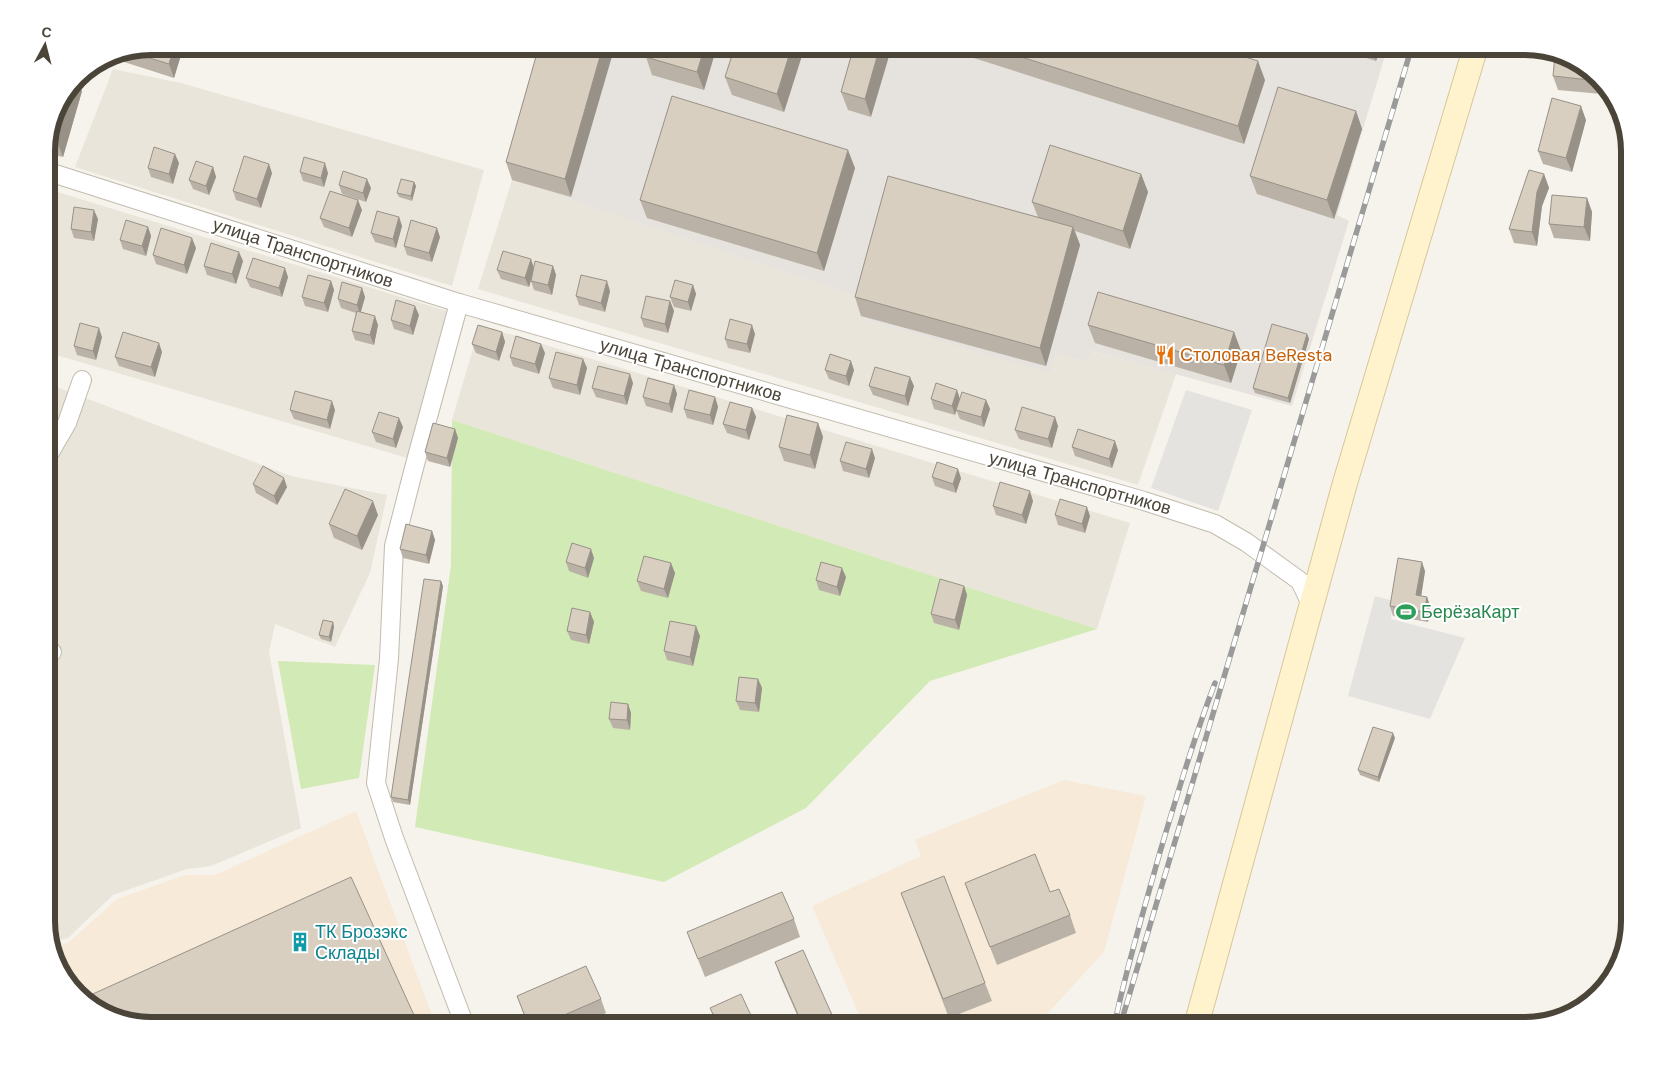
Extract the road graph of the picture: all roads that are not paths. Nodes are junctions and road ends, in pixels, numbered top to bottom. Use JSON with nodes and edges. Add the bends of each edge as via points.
{"nodes":[{"id":1,"x":1473,"y":55,"type":"edge"},
{"id":2,"x":55,"y":174,"type":"edge"},
{"id":3,"x":459,"y":303,"type":"junction"},
{"id":4,"x":82,"y":380,"type":"dead end"},
{"id":5,"x":55,"y":443,"type":"edge"},
{"id":6,"x":1311,"y":604,"type":"junction"},
{"id":7,"x":462,"y":1017,"type":"edge"},
{"id":8,"x":1198,"y":1017,"type":"edge"}],
"edges":[{"from":1,"to":6,"type":"street"},
{"from":2,"to":3,"type":"street","name":"улица Транспортников"},
{"from":3,"to":6,"type":"street","name":"улица Транспортников","via":[[1215,524],[1300,581]]},
{"from":3,"to":7,"type":"street","via":[[394,546],[389,659],[376,783]]},
{"from":4,"to":5,"type":"street","via":[[67,422]]},
{"from":6,"to":8,"type":"street"}]}
